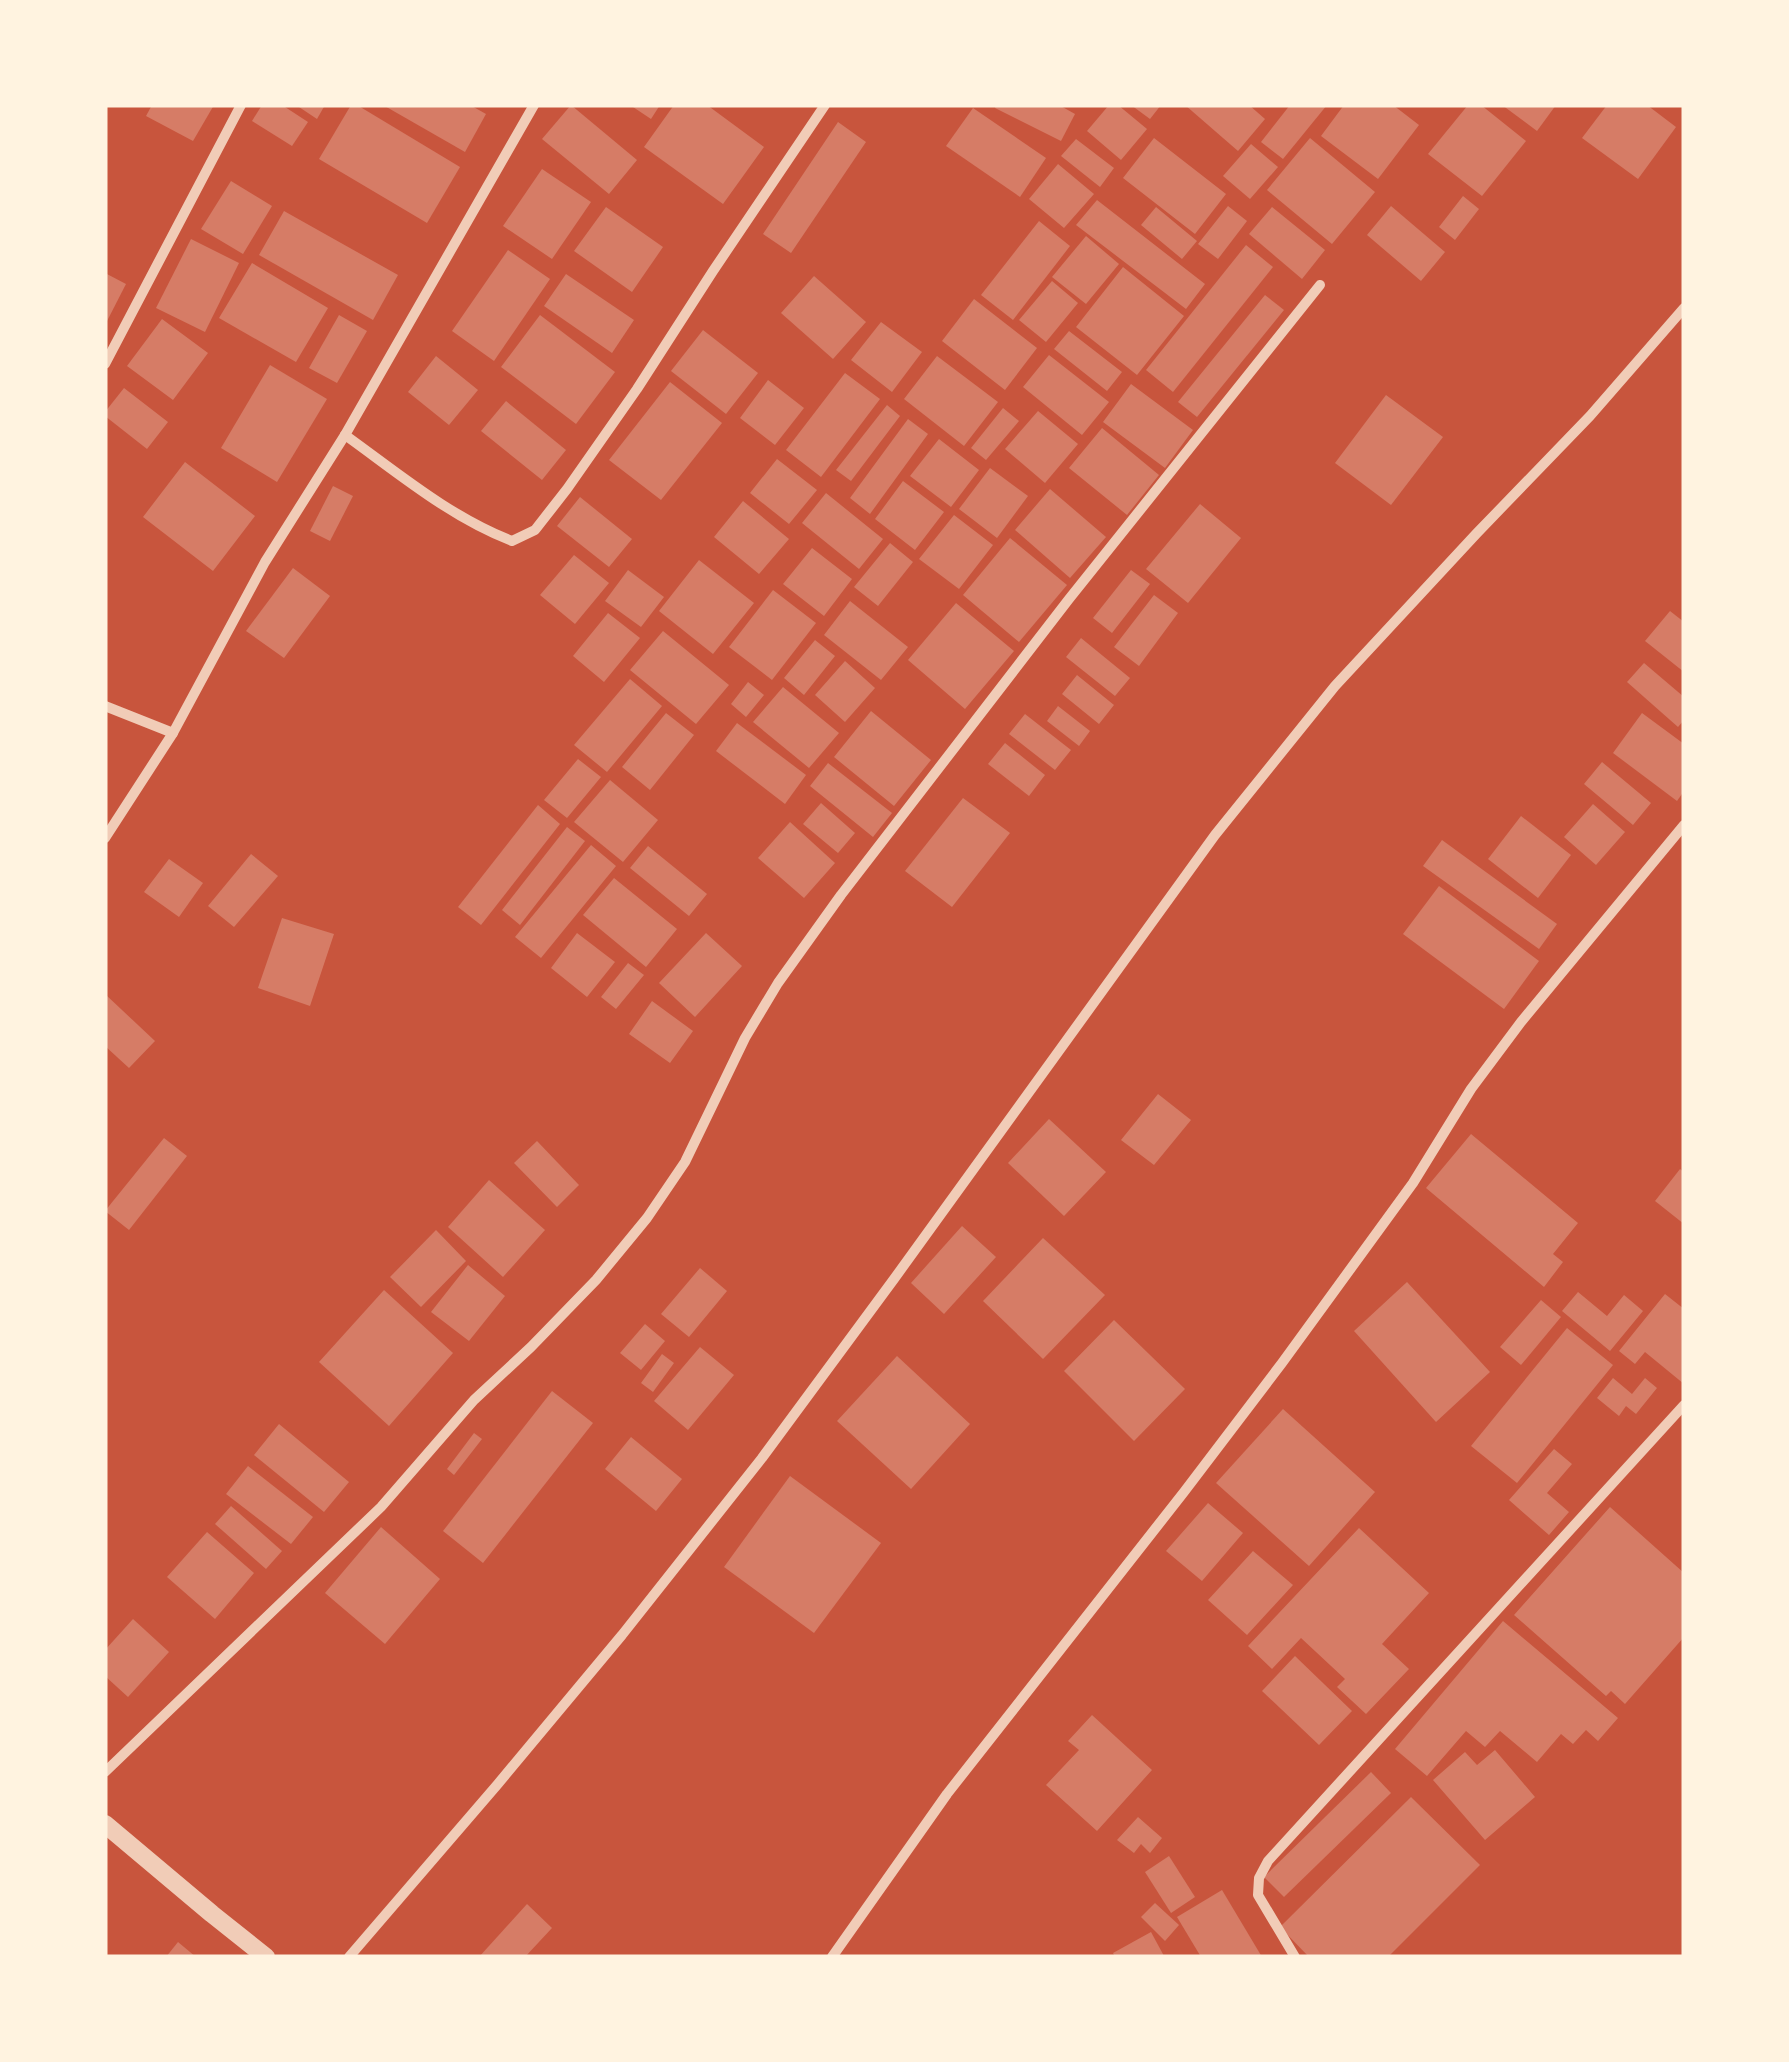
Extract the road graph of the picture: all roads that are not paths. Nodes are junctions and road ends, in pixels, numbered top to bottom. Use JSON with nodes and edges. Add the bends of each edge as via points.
{"nodes":[{"id":1,"x":241,"y":105,"type":"edge"},
{"id":2,"x":534,"y":105,"type":"edge"},
{"id":3,"x":826,"y":105,"type":"edge"},
{"id":4,"x":1320,"y":285,"type":"dead end"},
{"id":5,"x":1684,"y":308,"type":"edge"},
{"id":6,"x":105,"y":364,"type":"edge"},
{"id":7,"x":345,"y":435,"type":"junction"},
{"id":8,"x":105,"y":706,"type":"edge"},
{"id":9,"x":173,"y":733,"type":"junction"},
{"id":10,"x":1684,"y":825,"type":"edge"},
{"id":11,"x":105,"y":838,"type":"edge"},
{"id":12,"x":1684,"y":1406,"type":"edge"},
{"id":13,"x":105,"y":1772,"type":"edge"},
{"id":14,"x":105,"y":1824,"type":"edge"},
{"id":15,"x":266,"y":1957,"type":"edge"},
{"id":16,"x":349,"y":1957,"type":"edge"},
{"id":17,"x":832,"y":1957,"type":"edge"},
{"id":18,"x":1295,"y":1957,"type":"edge"}],
"edges":[{"from":1,"to":6,"type":"street"},
{"from":2,"to":7,"type":"street"},
{"from":3,"to":7,"type":"street","via":[[535,530],[512,541],[482,529]]},
{"from":4,"to":13,"type":"street","via":[[831,909],[770,996],[684,1162],[647,1218],[381,1507]]},
{"from":5,"to":16,"type":"street","via":[[1335,686],[1214,835],[762,1458]]},
{"from":7,"to":9,"type":"street"},
{"from":8,"to":9,"type":"street"},
{"from":9,"to":11,"type":"street"},
{"from":10,"to":17,"type":"street","via":[[1521,1022],[1326,1303],[947,1794]]},
{"from":12,"to":18,"type":"street","via":[[1268,1861],[1258,1895]]},
{"from":14,"to":15,"type":"street"}]}
